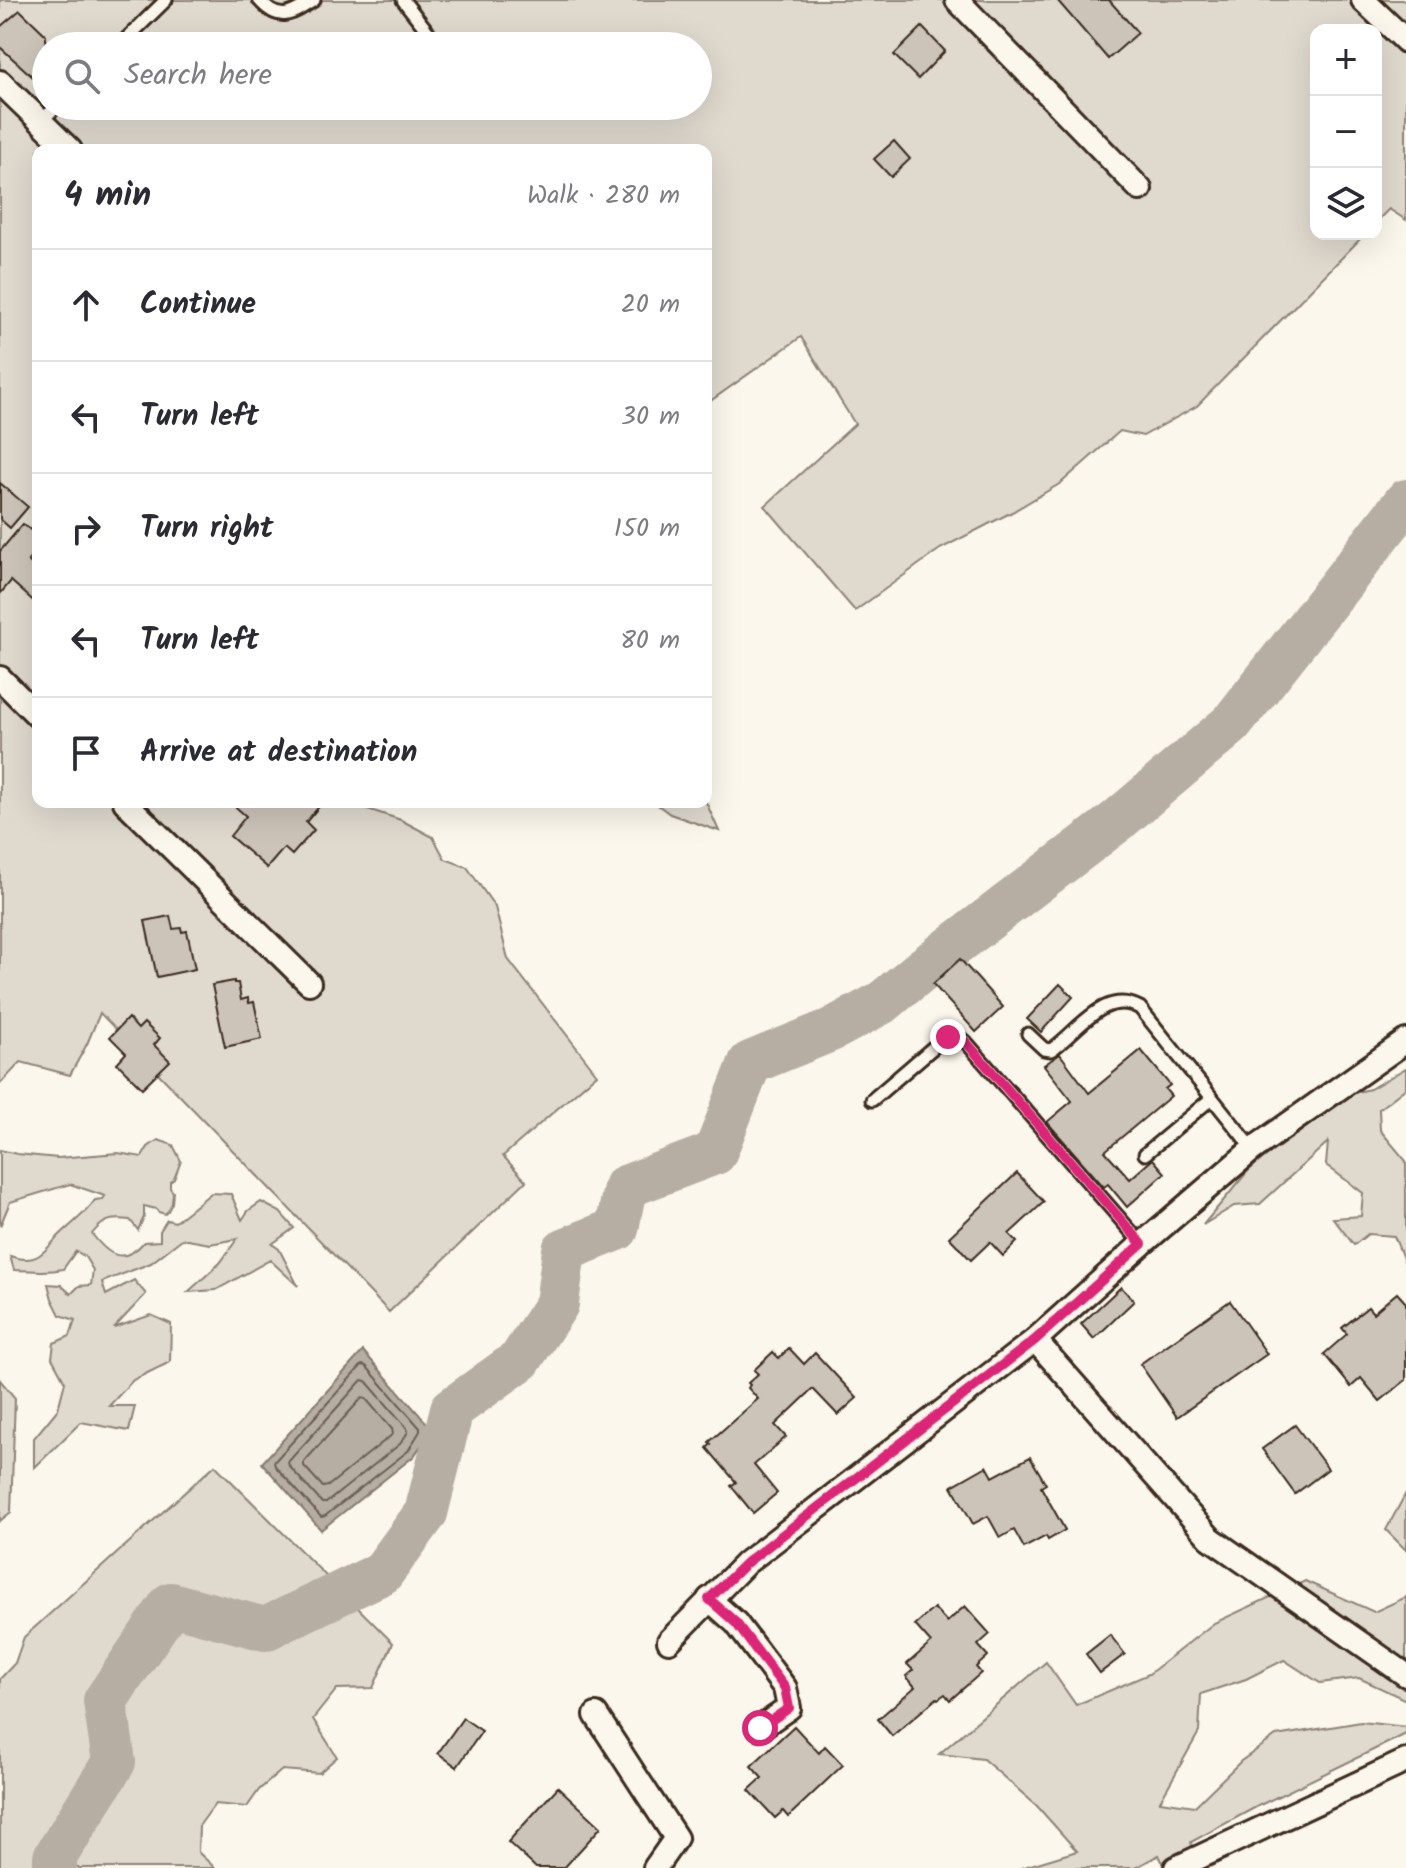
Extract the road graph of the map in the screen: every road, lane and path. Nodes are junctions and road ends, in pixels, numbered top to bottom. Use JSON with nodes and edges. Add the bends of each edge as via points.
{"nodes":[{"id":1,"x":166,"y":0,"type":"edge"},
{"id":2,"x":259,"y":0,"type":"edge"},
{"id":3,"x":314,"y":0,"type":"edge"},
{"id":4,"x":403,"y":0,"type":"edge"},
{"id":5,"x":957,"y":0,"type":"edge"},
{"id":6,"x":1363,"y":0,"type":"edge"},
{"id":7,"x":133,"y":32,"type":"edge"},
{"id":8,"x":428,"y":32,"type":"edge"},
{"id":9,"x":1406,"y":41,"type":"edge"},
{"id":10,"x":0,"y":82,"type":"edge"},
{"id":11,"x":32,"y":103,"type":"edge"},
{"id":12,"x":52,"y":120,"type":"edge"},
{"id":13,"x":66,"y":144,"type":"edge"},
{"id":14,"x":1140,"y":189,"type":"dead end"},
{"id":15,"x":0,"y":678,"type":"edge"},
{"id":16,"x":32,"y":710,"type":"edge"},
{"id":17,"x":131,"y":808,"type":"edge"},
{"id":18,"x":309,"y":983,"type":"dead end"},
{"id":19,"x":1028,"y":1034,"type":"dead end"},
{"id":20,"x":1406,"y":1041,"type":"edge"},
{"id":21,"x":1212,"y":1098,"type":"junction"},
{"id":22,"x":872,"y":1100,"type":"dead end"},
{"id":23,"x":1253,"y":1149,"type":"junction"},
{"id":24,"x":1145,"y":1154,"type":"dead end"},
{"id":25,"x":1142,"y":1244,"type":"junction"},
{"id":26,"x":1035,"y":1340,"type":"junction"},
{"id":27,"x":709,"y":1599,"type":"junction"},
{"id":28,"x":669,"y":1641,"type":"dead end"},
{"id":29,"x":1406,"y":1675,"type":"edge"},
{"id":30,"x":596,"y":1715,"type":"dead end"},
{"id":31,"x":760,"y":1728,"type":"dead end"},
{"id":32,"x":1406,"y":1761,"type":"edge"},
{"id":33,"x":655,"y":1868,"type":"edge"},
{"id":34,"x":1176,"y":1868,"type":"edge"}],
"edges":[{"from":1,"to":7,"type":"lane"},
{"from":2,"to":3,"type":"lane","via":[[290,15]]},
{"from":4,"to":8,"type":"lane"},
{"from":5,"to":14,"type":"street"},
{"from":6,"to":9,"type":"street"},
{"from":10,"to":11,"type":"street"},
{"from":12,"to":13,"type":"street"},
{"from":15,"to":16,"type":"street"},
{"from":17,"to":18,"type":"street"},
{"from":19,"to":21,"type":"lane","via":[[1051,1050],[1112,1002],[1135,1005]]},
{"from":20,"to":23,"type":"street"},
{"from":21,"to":23,"type":"lane"},
{"from":21,"to":24,"type":"lane"},
{"from":22,"to":25,"type":"lane","via":[[943,1039],[960,1038]]},
{"from":23,"to":25,"type":"street"},
{"from":25,"to":26,"type":"street"},
{"from":26,"to":27,"type":"street","via":[[746,1563]]},
{"from":26,"to":29,"type":"street","via":[[1210,1538]]},
{"from":27,"to":28,"type":"street"},
{"from":27,"to":31,"type":"street","via":[[736,1623],[785,1688],[789,1708]]},
{"from":30,"to":33,"type":"street","via":[[676,1838]]},
{"from":32,"to":34,"type":"street"}]}
